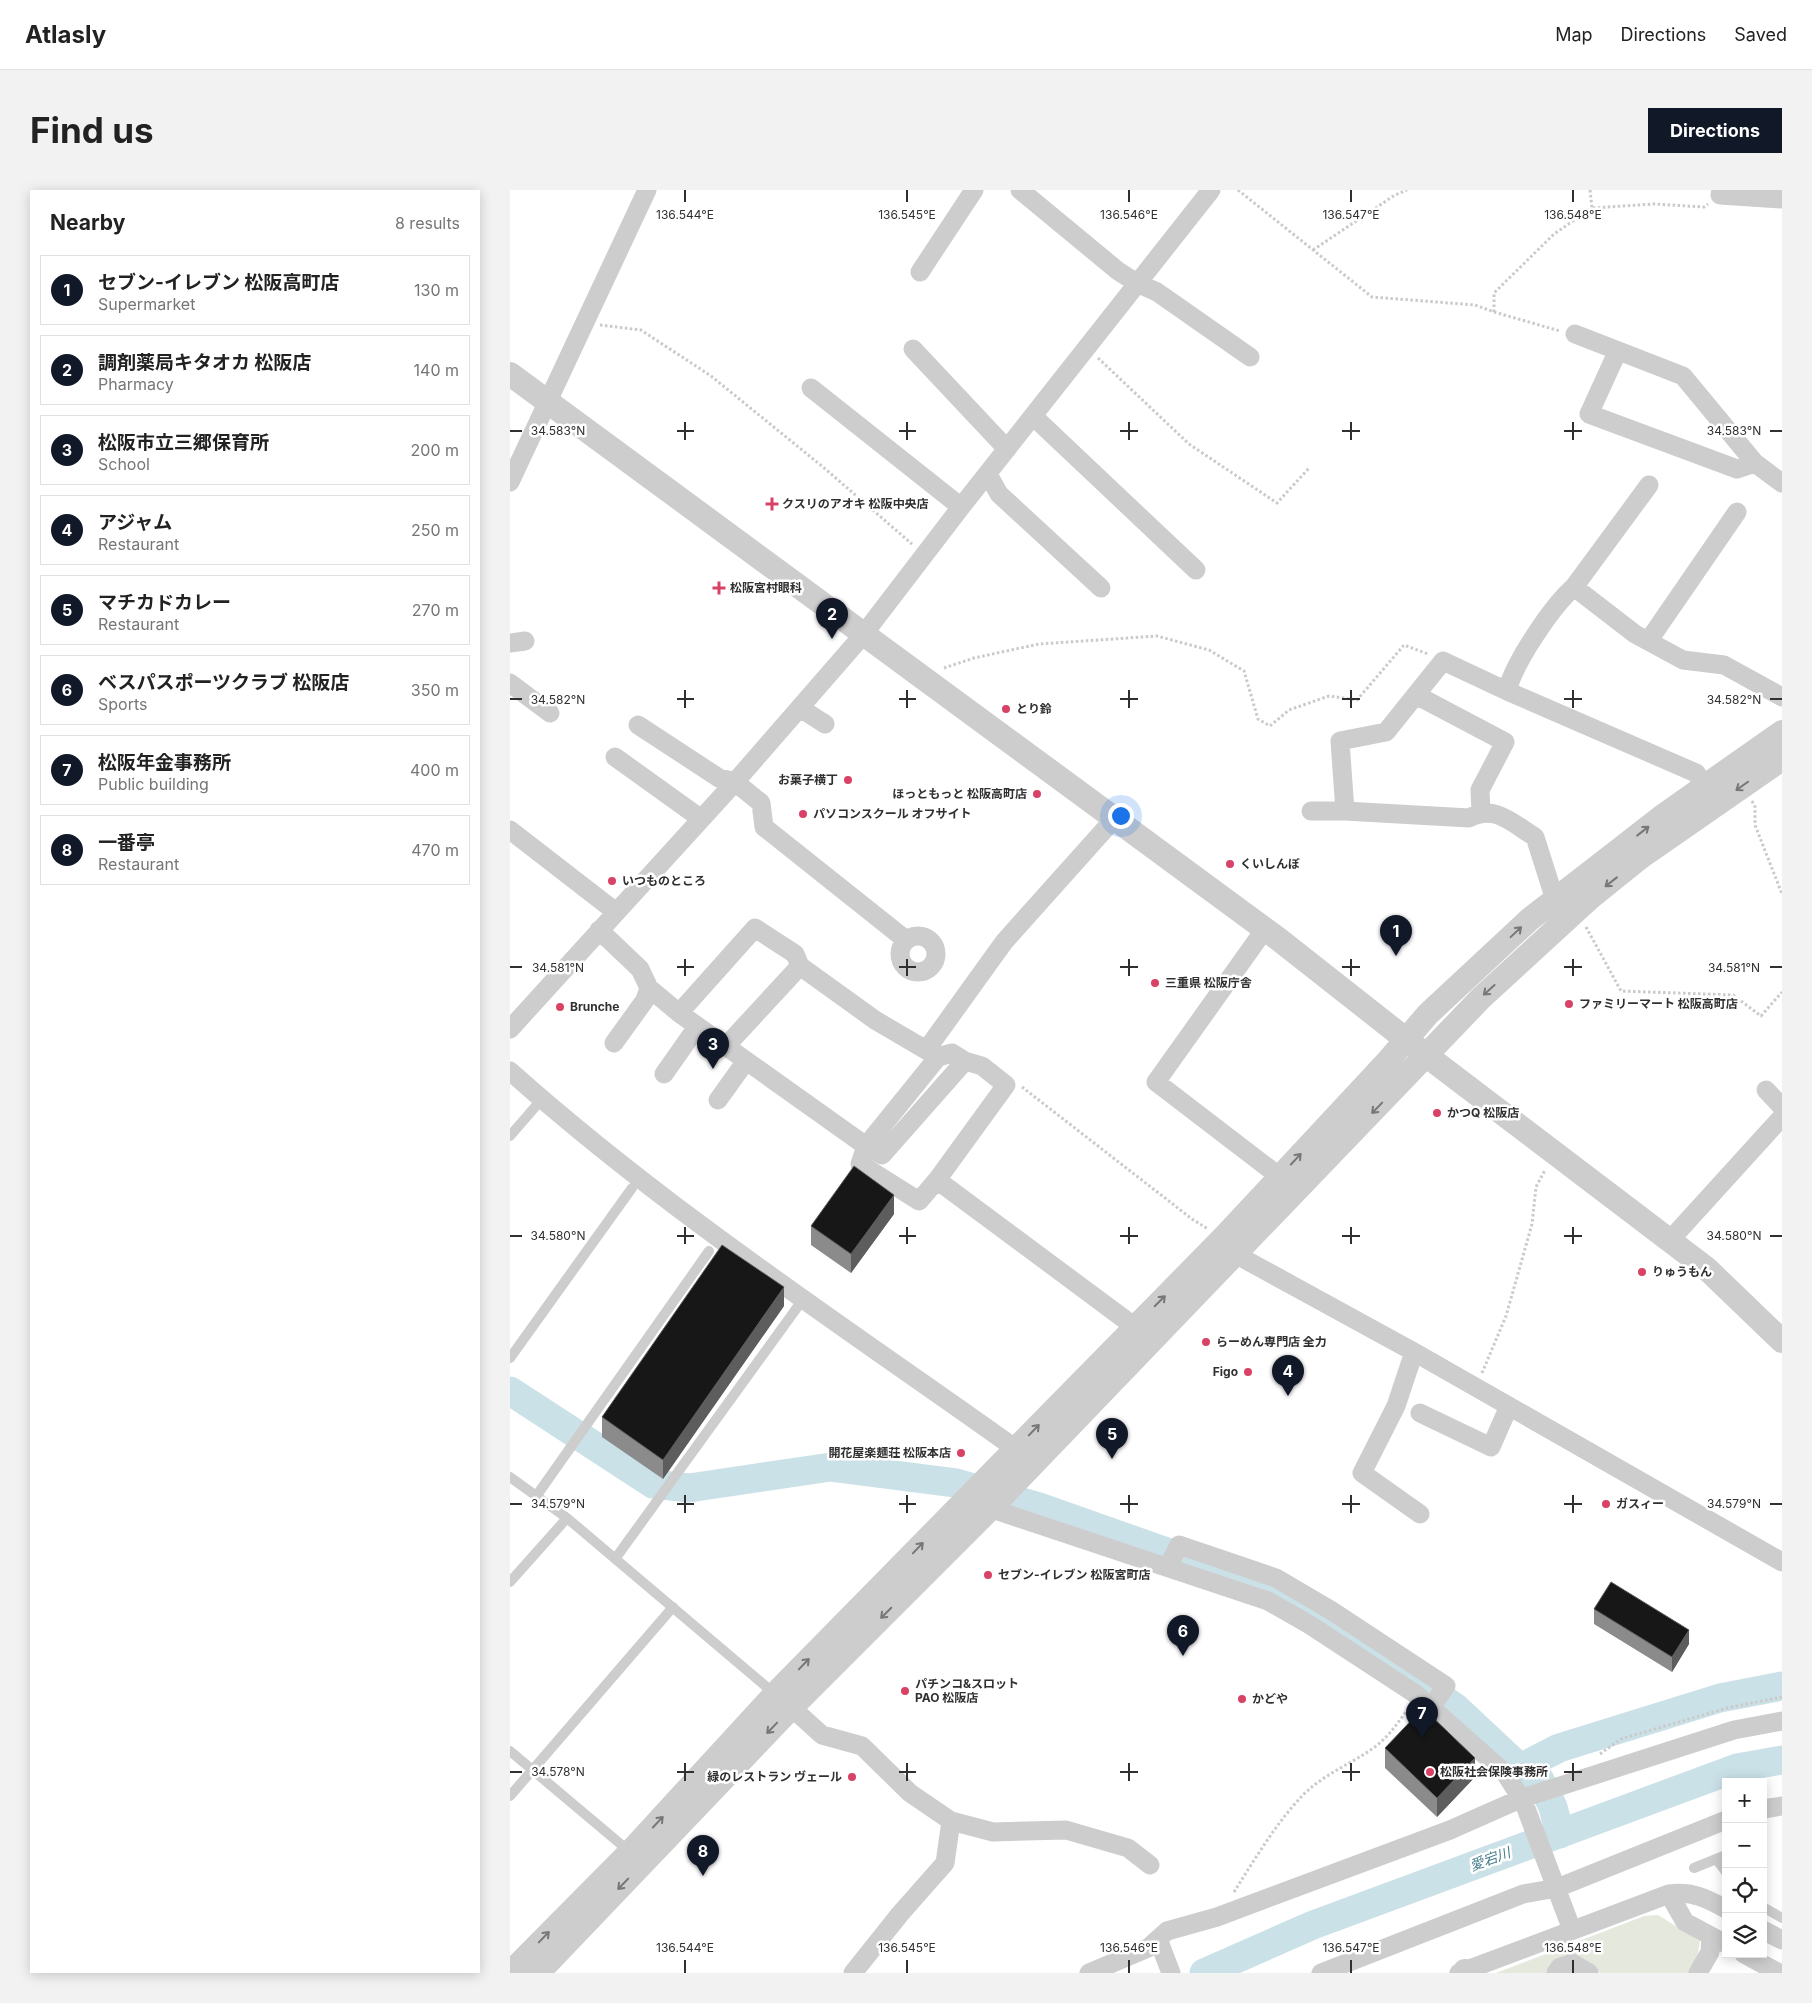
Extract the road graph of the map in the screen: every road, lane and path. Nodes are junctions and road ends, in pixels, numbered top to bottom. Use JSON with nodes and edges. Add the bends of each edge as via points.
{"nodes":[{"id":1,"x":647,"y":190,"type":"edge"},
{"id":2,"x":974,"y":190,"type":"edge"},
{"id":3,"x":1020,"y":190,"type":"edge"},
{"id":4,"x":1211,"y":190,"type":"edge"},
{"id":5,"x":1238,"y":190,"type":"edge"},
{"id":6,"x":1407,"y":190,"type":"edge"},
{"id":7,"x":1590,"y":190,"type":"edge"},
{"id":8,"x":1721,"y":192,"type":"edge"},
{"id":9,"x":1782,"y":199,"type":"edge"},
{"id":10,"x":1592,"y":208,"type":"junction"},
{"id":11,"x":1314,"y":250,"type":"junction"},
{"id":12,"x":920,"y":272,"type":"dead end"},
{"id":13,"x":1137,"y":284,"type":"junction"},
{"id":14,"x":1494,"y":312,"type":"junction"},
{"id":15,"x":583,"y":324,"type":"junction"},
{"id":16,"x":1575,"y":334,"type":"joint"},
{"id":17,"x":1087,"y":347,"type":"junction"},
{"id":18,"x":914,"y":349,"type":"dead end"},
{"id":19,"x":1615,"y":357,"type":"dead end"},
{"id":20,"x":1250,"y":358,"type":"dead end"},
{"id":21,"x":510,"y":374,"type":"edge"},
{"id":22,"x":810,"y":388,"type":"dead end"},
{"id":23,"x":548,"y":400,"type":"junction"},
{"id":24,"x":1034,"y":417,"type":"junction"},
{"id":25,"x":1007,"y":450,"type":"junction"},
{"id":26,"x":1755,"y":463,"type":"junction"},
{"id":27,"x":1310,"y":467,"type":"dead end"},
{"id":28,"x":988,"y":474,"type":"junction"},
{"id":29,"x":510,"y":482,"type":"edge"},
{"id":30,"x":1782,"y":483,"type":"edge"},
{"id":31,"x":1649,"y":485,"type":"dead end"},
{"id":32,"x":960,"y":507,"type":"junction"},
{"id":33,"x":1737,"y":512,"type":"dead end"},
{"id":34,"x":925,"y":556,"type":"junction"},
{"id":35,"x":1196,"y":570,"type":"dead end"},
{"id":36,"x":1574,"y":586,"type":"junction"},
{"id":37,"x":1101,"y":588,"type":"dead end"},
{"id":38,"x":863,"y":635,"type":"junction"},
{"id":39,"x":1649,"y":640,"type":"junction"},
{"id":40,"x":1444,"y":661,"type":"junction"},
{"id":41,"x":919,"y":676,"type":"junction"},
{"id":42,"x":510,"y":683,"type":"edge"},
{"id":43,"x":1507,"y":691,"type":"junction"},
{"id":44,"x":1416,"y":695,"type":"junction"},
{"id":45,"x":1782,"y":697,"type":"edge"},
{"id":46,"x":800,"y":708,"type":"junction"},
{"id":47,"x":550,"y":713,"type":"dead end"},
{"id":48,"x":825,"y":724,"type":"dead end"},
{"id":49,"x":638,"y":726,"type":"dead end"},
{"id":50,"x":1782,"y":732,"type":"edge"},
{"id":51,"x":615,"y":757,"type":"dead end"},
{"id":52,"x":1782,"y":758,"type":"edge"},
{"id":53,"x":735,"y":782,"type":"junction"},
{"id":54,"x":1744,"y":785,"type":"junction"},
{"id":55,"x":1705,"y":786,"type":"junction"},
{"id":56,"x":1311,"y":811,"type":"dead end"},
{"id":57,"x":1345,"y":811,"type":"junction"},
{"id":58,"x":1481,"y":811,"type":"junction"},
{"id":59,"x":700,"y":818,"type":"junction"},
{"id":60,"x":1114,"y":819,"type":"junction"},
{"id":61,"x":510,"y":830,"type":"edge"},
{"id":62,"x":1782,"y":894,"type":"edge"},
{"id":63,"x":1555,"y":900,"type":"junction"},
{"id":64,"x":1576,"y":911,"type":"junction"},
{"id":65,"x":616,"y":912,"type":"junction"},
{"id":66,"x":1265,"y":929,"type":"junction"},
{"id":67,"x":599,"y":930,"type":"junction"},
{"id":68,"x":906,"y":940,"type":"dead end"},
{"id":69,"x":800,"y":966,"type":"junction"},
{"id":70,"x":649,"y":988,"type":"junction"},
{"id":71,"x":1782,"y":992,"type":"edge"},
{"id":72,"x":679,"y":1013,"type":"junction"},
{"id":73,"x":697,"y":1027,"type":"junction"},
{"id":74,"x":510,"y":1028,"type":"edge"},
{"id":75,"x":1407,"y":1040,"type":"junction"},
{"id":76,"x":614,"y":1042,"type":"dead end"},
{"id":77,"x":726,"y":1046,"type":"junction"},
{"id":78,"x":932,"y":1053,"type":"junction"},
{"id":79,"x":1427,"y":1056,"type":"junction"},
{"id":80,"x":746,"y":1060,"type":"junction"},
{"id":81,"x":964,"y":1061,"type":"junction"},
{"id":82,"x":510,"y":1071,"type":"edge"},
{"id":83,"x":664,"y":1074,"type":"dead end"},
{"id":84,"x":1017,"y":1082,"type":"dead end"},
{"id":85,"x":1766,"y":1090,"type":"dead end"},
{"id":86,"x":542,"y":1099,"type":"junction"},
{"id":87,"x":718,"y":1100,"type":"dead end"},
{"id":88,"x":1782,"y":1106,"type":"edge"},
{"id":89,"x":1782,"y":1117,"type":"edge"},
{"id":90,"x":510,"y":1136,"type":"edge"},
{"id":91,"x":866,"y":1146,"type":"junction"},
{"id":92,"x":1548,"y":1164,"type":"dead end"},
{"id":93,"x":1280,"y":1177,"type":"junction"},
{"id":94,"x":937,"y":1180,"type":"junction"},
{"id":95,"x":632,"y":1188,"type":"dead end"},
{"id":96,"x":1212,"y":1231,"type":"dead end"},
{"id":97,"x":1671,"y":1239,"type":"junction"},
{"id":98,"x":709,"y":1251,"type":"dead end"},
{"id":99,"x":1235,"y":1254,"type":"junction"},
{"id":100,"x":804,"y":1298,"type":"junction"},
{"id":101,"x":1135,"y":1327,"type":"junction"},
{"id":102,"x":1779,"y":1330,"type":"edge"},
{"id":103,"x":1414,"y":1352,"type":"junction"},
{"id":104,"x":510,"y":1358,"type":"edge"},
{"id":105,"x":1476,"y":1387,"type":"junction"},
{"id":106,"x":1509,"y":1406,"type":"junction"},
{"id":107,"x":1420,"y":1414,"type":"dead end"},
{"id":108,"x":1016,"y":1449,"type":"junction"},
{"id":109,"x":510,"y":1477,"type":"edge"},
{"id":110,"x":537,"y":1495,"type":"junction"},
{"id":111,"x":967,"y":1498,"type":"junction"},
{"id":112,"x":993,"y":1506,"type":"junction"},
{"id":113,"x":1420,"y":1514,"type":"dead end"},
{"id":114,"x":567,"y":1518,"type":"junction"},
{"id":115,"x":615,"y":1559,"type":"junction"},
{"id":116,"x":1782,"y":1562,"type":"edge"},
{"id":117,"x":1168,"y":1566,"type":"junction"},
{"id":118,"x":1243,"y":1567,"type":"junction"},
{"id":119,"x":510,"y":1582,"type":"edge"},
{"id":120,"x":1236,"y":1589,"type":"junction"},
{"id":121,"x":1321,"y":1604,"type":"junction"},
{"id":122,"x":674,"y":1607,"type":"junction"},
{"id":123,"x":1310,"y":1624,"type":"junction"},
{"id":124,"x":1388,"y":1648,"type":"junction"},
{"id":125,"x":1377,"y":1667,"type":"junction"},
{"id":126,"x":1782,"y":1696,"type":"edge"},
{"id":127,"x":783,"y":1701,"type":"junction"},
{"id":128,"x":1427,"y":1702,"type":"junction"},
{"id":129,"x":1782,"y":1721,"type":"edge"},
{"id":130,"x":510,"y":1751,"type":"edge"},
{"id":131,"x":1592,"y":1760,"type":"dead end"},
{"id":132,"x":533,"y":1769,"type":"junction"},
{"id":133,"x":510,"y":1796,"type":"edge"},
{"id":134,"x":1526,"y":1799,"type":"junction"},
{"id":135,"x":1782,"y":1806,"type":"edge"},
{"id":136,"x":1767,"y":1808,"type":"edge"},
{"id":137,"x":951,"y":1821,"type":"junction"},
{"id":138,"x":1722,"y":1822,"type":"edge"},
{"id":139,"x":630,"y":1852,"type":"junction"},
{"id":140,"x":1722,"y":1857,"type":"edge"},
{"id":141,"x":1150,"y":1865,"type":"dead end"},
{"id":142,"x":1694,"y":1868,"type":"dead end"},
{"id":143,"x":1557,"y":1888,"type":"junction"},
{"id":144,"x":1233,"y":1892,"type":"dead end"},
{"id":145,"x":1669,"y":1894,"type":"junction"},
{"id":146,"x":1722,"y":1907,"type":"edge"},
{"id":147,"x":1767,"y":1909,"type":"edge"},
{"id":148,"x":1782,"y":1918,"type":"edge"},
{"id":149,"x":1572,"y":1930,"type":"junction"},
{"id":150,"x":1767,"y":1932,"type":"edge"},
{"id":151,"x":1158,"y":1940,"type":"junction"},
{"id":152,"x":1718,"y":1940,"type":"edge"},
{"id":153,"x":1782,"y":1940,"type":"edge"},
{"id":154,"x":1751,"y":1958,"type":"edge"},
{"id":155,"x":510,"y":1972,"type":"edge"},
{"id":156,"x":1463,"y":1972,"type":"edge"},
{"id":157,"x":538,"y":1973,"type":"edge"},
{"id":158,"x":853,"y":1973,"type":"edge"},
{"id":159,"x":1089,"y":1973,"type":"edge"},
{"id":160,"x":1171,"y":1973,"type":"edge"},
{"id":161,"x":1321,"y":1973,"type":"edge"},
{"id":162,"x":1556,"y":1973,"type":"edge"},
{"id":163,"x":1589,"y":1973,"type":"edge"},
{"id":164,"x":1698,"y":1973,"type":"edge"},
{"id":165,"x":1778,"y":1973,"type":"edge"}],
"edges":[{"from":1,"to":15,"type":"street"},
{"from":2,"to":12,"type":"street"},
{"from":3,"to":13,"type":"street"},
{"from":4,"to":13,"type":"street"},
{"from":5,"to":11,"type":"path"},
{"from":6,"to":11,"type":"path"},
{"from":7,"to":10,"type":"path"},
{"from":8,"to":9,"type":"street"},
{"from":8,"to":10,"type":"path","via":[[1704,207],[1654,204]]},
{"from":10,"to":14,"type":"path","via":[[1554,234],[1494,293]]},
{"from":11,"to":14,"type":"path","via":[[1372,297],[1475,305]]},
{"from":13,"to":17,"type":"street"},
{"from":13,"to":20,"type":"street","via":[[1157,292]]},
{"from":14,"to":16,"type":"path"},
{"from":15,"to":23,"type":"street"},
{"from":15,"to":34,"type":"path","via":[[641,330],[711,376]]},
{"from":16,"to":26,"type":"street","via":[[1683,376]]},
{"from":17,"to":24,"type":"street"},
{"from":17,"to":27,"type":"path","via":[[1190,444],[1277,503]]},
{"from":18,"to":25,"type":"street"},
{"from":19,"to":26,"type":"street","via":[[1589,414],[1737,469]]},
{"from":21,"to":23,"type":"street"},
{"from":22,"to":32,"type":"street"},
{"from":23,"to":29,"type":"street"},
{"from":23,"to":38,"type":"street"},
{"from":24,"to":25,"type":"street"},
{"from":24,"to":35,"type":"street"},
{"from":25,"to":28,"type":"street"},
{"from":26,"to":30,"type":"street"},
{"from":28,"to":32,"type":"street"},
{"from":28,"to":37,"type":"street","via":[[999,494]]},
{"from":31,"to":36,"type":"street"},
{"from":32,"to":34,"type":"street"},
{"from":33,"to":39,"type":"street"},
{"from":34,"to":38,"type":"street"},
{"from":36,"to":39,"type":"street","via":[[1635,634]]},
{"from":36,"to":43,"type":"street","via":[[1561,598],[1511,676]]},
{"from":38,"to":41,"type":"street"},
{"from":38,"to":46,"type":"street"},
{"from":39,"to":45,"type":"street","via":[[1683,660],[1724,665]]},
{"from":40,"to":41,"type":"path","via":[[1404,645],[1357,700],[1329,696],[1289,710],[1270,726],[1258,719],[1244,671],[1209,650],[1157,636],[1040,644],[974,658]]},
{"from":40,"to":43,"type":"street"},
{"from":40,"to":44,"type":"street"},
{"from":41,"to":60,"type":"street"},
{"from":42,"to":47,"type":"street"},
{"from":43,"to":55,"type":"street","via":[[1696,773]]},
{"from":44,"to":57,"type":"street","via":[[1386,732],[1340,741]]},
{"from":44,"to":58,"type":"street","via":[[1505,742],[1480,790]]},
{"from":46,"to":48,"type":"street"},
{"from":46,"to":53,"type":"street"},
{"from":49,"to":53,"type":"street","via":[[719,778]]},
{"from":50,"to":55,"type":"street"},
{"from":51,"to":59,"type":"street"},
{"from":52,"to":54,"type":"street"},
{"from":53,"to":59,"type":"street"},
{"from":53,"to":68,"type":"street","via":[[761,803],[764,827]]},
{"from":54,"to":62,"type":"path","via":[[1755,806],[1755,825]]},
{"from":54,"to":64,"type":"street","one_way":true,"via":[[1641,858]]},
{"from":63,"to":55,"type":"street","one_way":true},
{"from":56,"to":57,"type":"street"},
{"from":57,"to":58,"type":"street","via":[[1468,818]]},
{"from":58,"to":63,"type":"street","via":[[1495,812],[1535,836]]},
{"from":59,"to":65,"type":"street"},
{"from":60,"to":66,"type":"street"},
{"from":60,"to":78,"type":"street","via":[[1004,942]]},
{"from":61,"to":65,"type":"street"},
{"from":75,"to":63,"type":"street","one_way":true,"via":[[1428,1014],[1530,919]]},
{"from":64,"to":71,"type":"path","via":[[1621,991],[1733,995],[1761,1016]]},
{"from":64,"to":79,"type":"street","one_way":true,"via":[[1481,998]]},
{"from":65,"to":67,"type":"street"},
{"from":66,"to":75,"type":"street"},
{"from":66,"to":93,"type":"street","via":[[1156,1082]]},
{"from":67,"to":70,"type":"street","via":[[640,969]]},
{"from":67,"to":74,"type":"street"},
{"from":69,"to":72,"type":"street","via":[[796,954],[755,928]]},
{"from":69,"to":77,"type":"street"},
{"from":69,"to":78,"type":"street","via":[[875,1020]]},
{"from":70,"to":72,"type":"street"},
{"from":70,"to":76,"type":"street","via":[[645,1000]]},
{"from":72,"to":73,"type":"street"},
{"from":73,"to":77,"type":"street"},
{"from":73,"to":83,"type":"street"},
{"from":75,"to":79,"type":"street"},
{"from":93,"to":75,"type":"street","one_way":true},
{"from":77,"to":80,"type":"street"},
{"from":78,"to":81,"type":"street","via":[[952,1053]]},
{"from":78,"to":91,"type":"street"},
{"from":79,"to":97,"type":"street"},
{"from":79,"to":99,"type":"street","one_way":true},
{"from":80,"to":87,"type":"street"},
{"from":80,"to":91,"type":"street"},
{"from":81,"to":91,"type":"street","via":[[882,1155]]},
{"from":81,"to":94,"type":"street","via":[[982,1066],[1006,1085]]},
{"from":82,"to":86,"type":"street"},
{"from":84,"to":96,"type":"path","via":[[1192,1219]]},
{"from":85,"to":88,"type":"street"},
{"from":86,"to":90,"type":"lane"},
{"from":86,"to":100,"type":"street","via":[[701,1225]]},
{"from":89,"to":97,"type":"street"},
{"from":91,"to":94,"type":"street","via":[[860,1164],[919,1201]]},
{"from":92,"to":105,"type":"path","via":[[1536,1187],[1532,1224],[1506,1316]]},
{"from":101,"to":93,"type":"street","one_way":true},
{"from":94,"to":101,"type":"street"},
{"from":95,"to":104,"type":"lane"},
{"from":97,"to":102,"type":"street"},
{"from":98,"to":110,"type":"lane"},
{"from":99,"to":103,"type":"street"},
{"from":99,"to":112,"type":"street"},
{"from":100,"to":108,"type":"street"},
{"from":100,"to":115,"type":"lane"},
{"from":108,"to":101,"type":"street","one_way":true},
{"from":103,"to":105,"type":"street"},
{"from":103,"to":113,"type":"street","via":[[1396,1406],[1362,1473]]},
{"from":105,"to":106,"type":"street"},
{"from":106,"to":107,"type":"street","via":[[1491,1447]]},
{"from":106,"to":116,"type":"street"},
{"from":108,"to":111,"type":"street"},
{"from":109,"to":110,"type":"lane"},
{"from":110,"to":114,"type":"lane"},
{"from":111,"to":112,"type":"street"},
{"from":127,"to":111,"type":"street","one_way":true},
{"from":112,"to":117,"type":"street"},
{"from":112,"to":127,"type":"street","one_way":true},
{"from":114,"to":115,"type":"lane"},
{"from":114,"to":119,"type":"lane"},
{"from":115,"to":122,"type":"lane"},
{"from":117,"to":118,"type":"street","via":[[1179,1545]]},
{"from":117,"to":120,"type":"street"},
{"from":118,"to":120,"type":"street"},
{"from":118,"to":121,"type":"street","via":[[1276,1578]]},
{"from":120,"to":123,"type":"street","via":[[1268,1601]]},
{"from":121,"to":123,"type":"street"},
{"from":121,"to":124,"type":"street"},
{"from":122,"to":127,"type":"lane"},
{"from":122,"to":132,"type":"lane"},
{"from":123,"to":125,"type":"street"},
{"from":124,"to":125,"type":"street"},
{"from":124,"to":128,"type":"street","via":[[1446,1686]]},
{"from":125,"to":128,"type":"street"},
{"from":126,"to":131,"type":"path","via":[[1727,1708],[1621,1739]]},
{"from":127,"to":137,"type":"street","via":[[822,1735],[862,1746],[910,1793]]},
{"from":139,"to":127,"type":"street","one_way":true},
{"from":127,"to":157,"type":"street","one_way":true},
{"from":128,"to":134,"type":"street","via":[[1505,1773]]},
{"from":128,"to":144,"type":"path","via":[[1372,1749],[1336,1769],[1303,1795]]},
{"from":129,"to":134,"type":"street","via":[[1734,1730]]},
{"from":130,"to":132,"type":"lane"},
{"from":132,"to":133,"type":"lane"},
{"from":132,"to":139,"type":"lane"},
{"from":134,"to":143,"type":"street"},
{"from":134,"to":151,"type":"street","via":[[1217,1917],[1167,1932]]},
{"from":135,"to":136,"type":"street"},
{"from":137,"to":141,"type":"street","via":[[993,1832],[1066,1830],[1128,1848]]},
{"from":137,"to":158,"type":"street","via":[[945,1863]]},
{"from":138,"to":143,"type":"street"},
{"from":155,"to":139,"type":"street","one_way":true},
{"from":140,"to":142,"type":"lane"},
{"from":143,"to":149,"type":"street"},
{"from":143,"to":161,"type":"street","via":[[1523,1894]]},
{"from":145,"to":146,"type":"street","via":[[1685,1892]]},
{"from":145,"to":149,"type":"street"},
{"from":145,"to":152,"type":"street","via":[[1685,1922]]},
{"from":147,"to":148,"type":"lane"},
{"from":149,"to":156,"type":"street"},
{"from":150,"to":153,"type":"street"},
{"from":151,"to":159,"type":"street","via":[[1148,1948]]},
{"from":151,"to":160,"type":"street"},
{"from":152,"to":164,"type":"street"},
{"from":154,"to":165,"type":"street"},
{"from":162,"to":163,"type":"street","via":[[1560,1967],[1572,1963]]}]}
